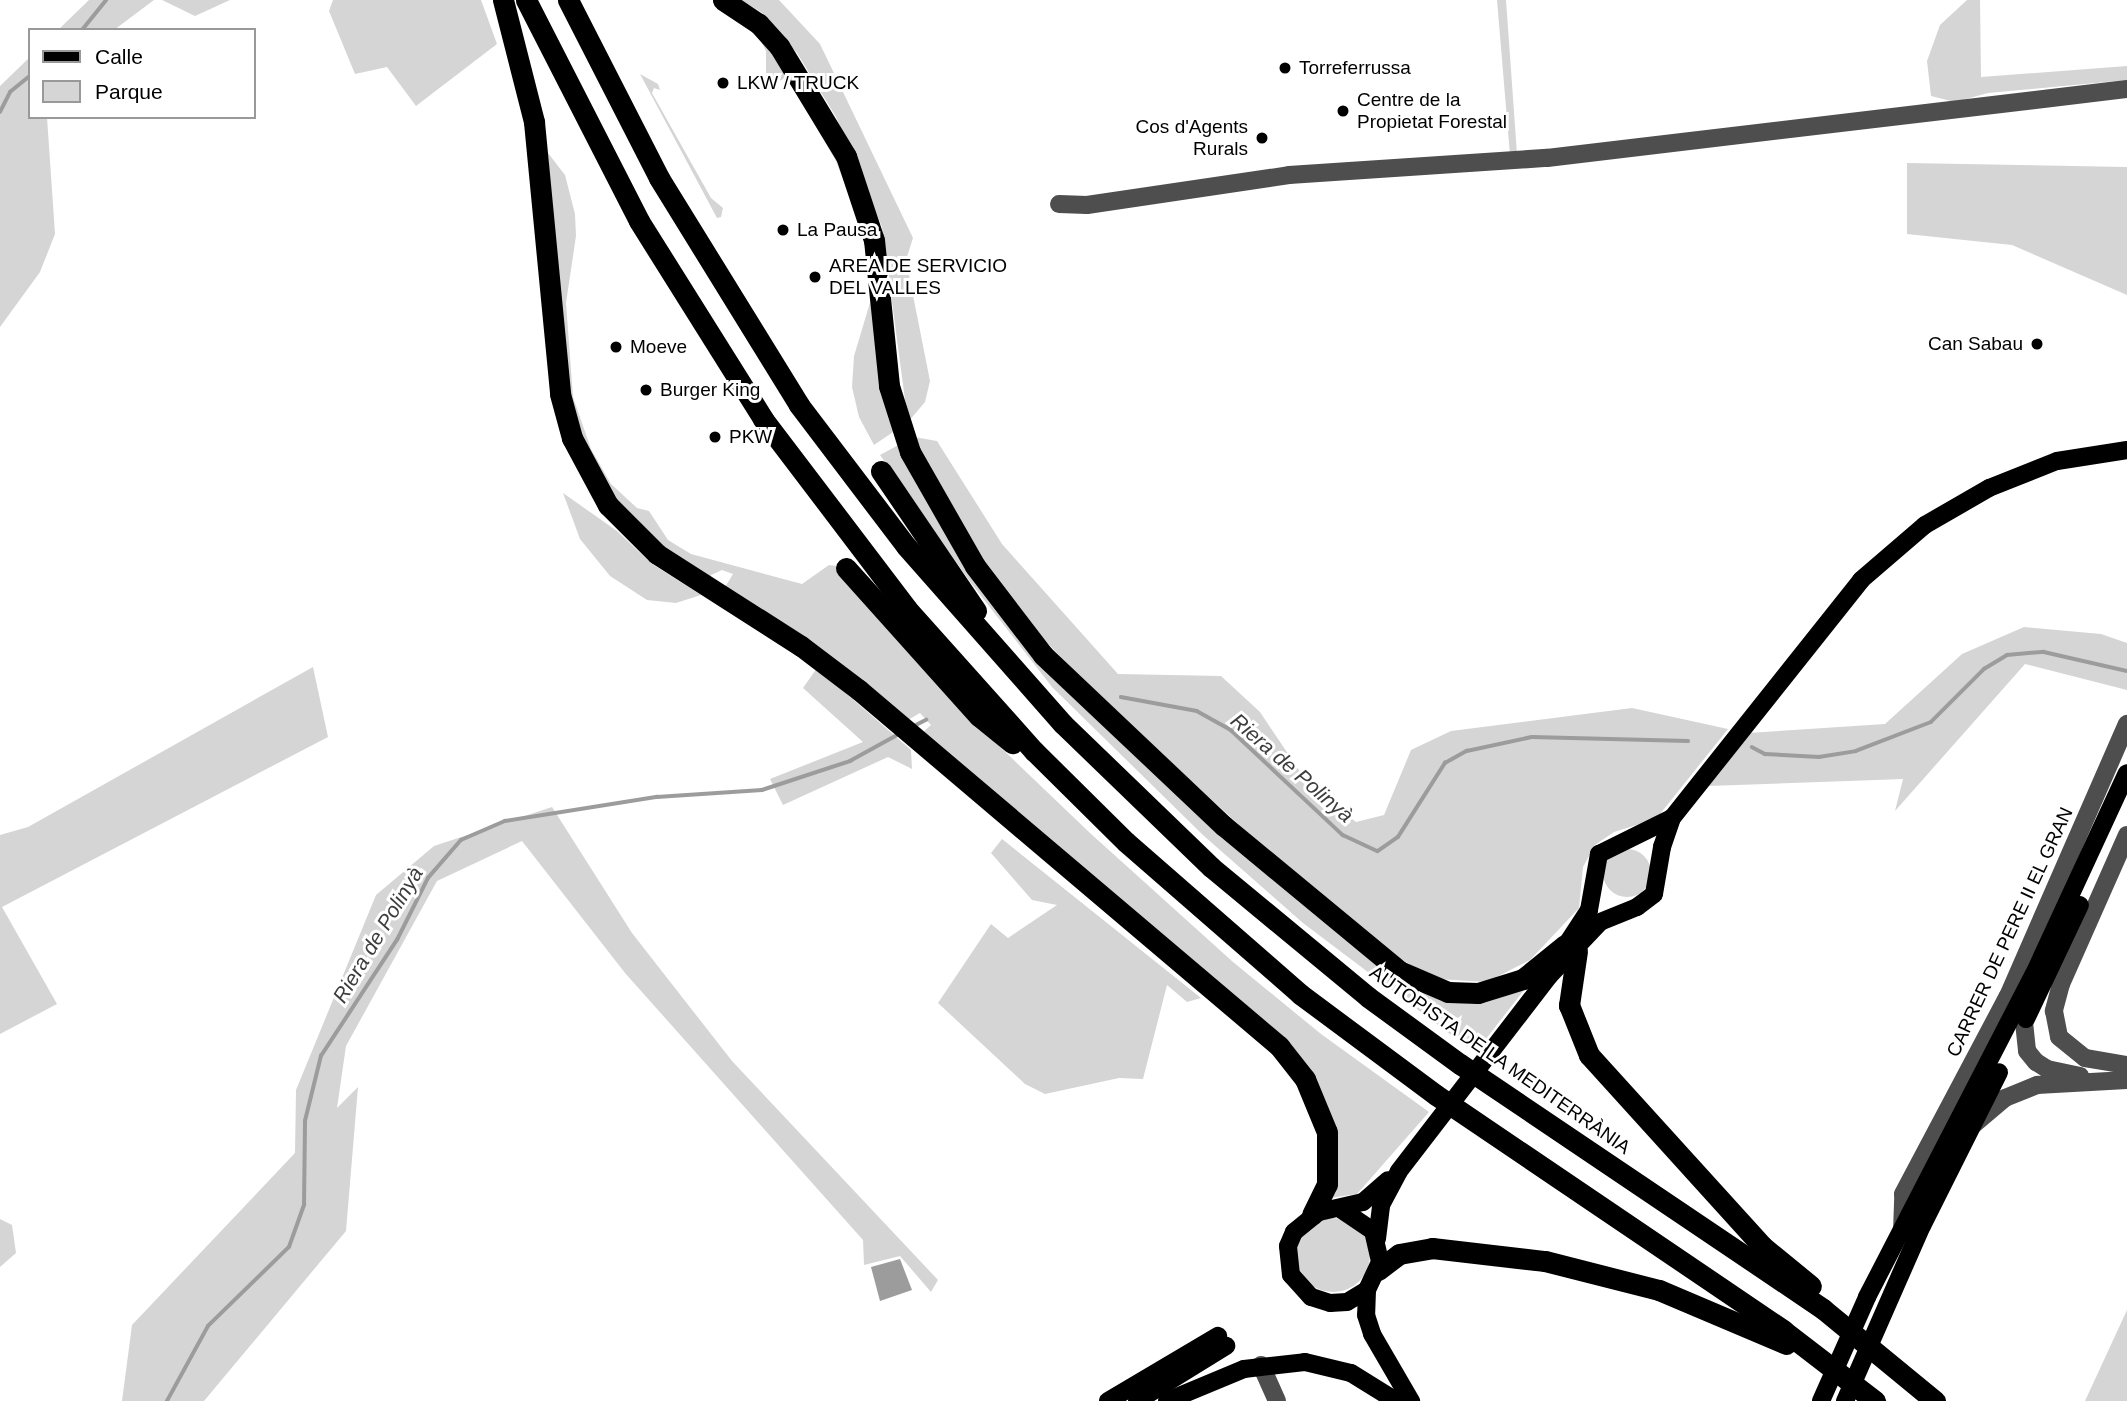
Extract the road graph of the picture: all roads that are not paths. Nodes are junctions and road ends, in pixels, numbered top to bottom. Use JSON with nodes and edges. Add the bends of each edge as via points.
{"nodes":[{"id":1,"x":503,"y":0,"type":"edge"},
{"id":2,"x":526,"y":0,"type":"edge"},
{"id":3,"x":568,"y":0,"type":"edge"},
{"id":4,"x":723,"y":0,"type":"edge"},
{"id":5,"x":2127,"y":89,"type":"edge"},
{"id":6,"x":1059,"y":204,"type":"dead end"},
{"id":7,"x":2127,"y":450,"type":"edge"},
{"id":8,"x":881,"y":471,"type":"dead end"},
{"id":9,"x":846,"y":569,"type":"dead end"},
{"id":10,"x":1021,"y":680,"type":"junction"},
{"id":11,"x":2127,"y":724,"type":"edge"},
{"id":12,"x":2127,"y":773,"type":"edge"},
{"id":13,"x":2127,"y":796,"type":"edge"},
{"id":14,"x":1084,"y":802,"type":"junction"},
{"id":15,"x":1672,"y":818,"type":"junction"},
{"id":16,"x":2127,"y":835,"type":"edge"},
{"id":17,"x":1618,"y":841,"type":"junction"},
{"id":18,"x":1660,"y":872,"type":"junction"},
{"id":19,"x":1594,"y":886,"type":"junction"},
{"id":20,"x":1627,"y":909,"type":"junction"},
{"id":21,"x":1571,"y":948,"type":"junction"},
{"id":22,"x":2024,"y":1022,"type":"junction"},
{"id":23,"x":2127,"y":1065,"type":"edge"},
{"id":24,"x":2101,"y":1080,"type":"junction"},
{"id":25,"x":2127,"y":1080,"type":"edge"},
{"id":26,"x":1969,"y":1129,"type":"junction"},
{"id":27,"x":1399,"y":1171,"type":"junction"},
{"id":28,"x":1342,"y":1210,"type":"junction"},
{"id":29,"x":1312,"y":1215,"type":"junction"},
{"id":30,"x":1902,"y":1232,"type":"junction"},
{"id":31,"x":1377,"y":1239,"type":"junction"},
{"id":32,"x":1378,"y":1270,"type":"junction"},
{"id":33,"x":1367,"y":1290,"type":"junction"},
{"id":34,"x":1330,"y":1303,"type":"junction"},
{"id":35,"x":1828,"y":1313,"type":"junction"},
{"id":36,"x":1372,"y":1334,"type":"junction"},
{"id":37,"x":1819,"y":1360,"type":"junction"},
{"id":38,"x":1261,"y":1365,"type":"junction"},
{"id":39,"x":1108,"y":1401,"type":"edge"},
{"id":40,"x":1136,"y":1401,"type":"edge"},
{"id":41,"x":1167,"y":1401,"type":"edge"},
{"id":42,"x":1277,"y":1401,"type":"edge"},
{"id":43,"x":1396,"y":1401,"type":"edge"},
{"id":44,"x":1412,"y":1401,"type":"edge"},
{"id":45,"x":1821,"y":1401,"type":"edge"},
{"id":46,"x":1844,"y":1401,"type":"edge"},
{"id":47,"x":1875,"y":1401,"type":"edge"},
{"id":48,"x":1935,"y":1401,"type":"edge"}],
"edges":[{"from":1,"to":29,"type":"highway","via":[[534,122],[557,373],[572,438],[593,482],[624,523],[657,554],[817,658],[890,716],[1202,979],[1292,1061],[1313,1095],[1329,1147],[1326,1190]]},
{"from":2,"to":14,"type":"highway","via":[[639,221],[777,438],[933,640]]},
{"from":3,"to":10,"type":"highway","name":"AUTOPISTA DE LA MEDITERRÀNIA","via":[[659,178],[785,384],[906,546]]},
{"from":4,"to":21,"type":"highway","via":[[759,24],[779,46],[819,106],[857,181],[874,240],[889,386],[903,435],[937,504],[975,565],[1067,680],[1224,826],[1383,961],[1433,987],[1478,993],[1523,979]]},
{"from":5,"to":6,"type":"street","via":[[1547,158],[1289,175],[1087,205]]},
{"from":7,"to":15,"type":"main road","via":[[2098,451],[2023,472],[1957,505],[1894,550],[1835,609]]},
{"from":8,"to":10,"type":"highway"},
{"from":9,"to":14,"type":"highway","via":[[979,716]]},
{"from":10,"to":35,"type":"highway","name":"AUTOPISTA DE LA MEDITERRÀNIA","via":[[1220,875],[1368,997],[1486,1083]]},
{"from":11,"to":30,"type":"street","name":"CARRER DE PERE II EL GRAN","via":[[2008,996],[1903,1194]]},
{"from":12,"to":30,"type":"main road","via":[[2035,974]]},
{"from":13,"to":22,"type":"main road"},
{"from":14,"to":37,"type":"highway","via":[[1260,962],[1436,1096]]},
{"from":15,"to":17,"type":"main road"},
{"from":15,"to":18,"type":"main road"},
{"from":16,"to":23,"type":"street","via":[[2061,984],[2054,1011],[2059,1037],[2085,1058]]},
{"from":17,"to":18,"type":"main road","via":[[1630,840],[1651,850]]},
{"from":17,"to":19,"type":"main road","via":[[1599,854]]},
{"from":18,"to":20,"type":"main road","via":[[1654,894]]},
{"from":19,"to":20,"type":"main road","via":[[1607,903]]},
{"from":19,"to":21,"type":"main road","via":[[1589,910]]},
{"from":20,"to":21,"type":"main road","via":[[1600,922]]},
{"from":21,"to":27,"type":"main road"},
{"from":21,"to":35,"type":"highway","via":[[1569,1005],[1589,1055],[1762,1246],[1814,1288]]},
{"from":22,"to":24,"type":"street","via":[[2027,1051],[2036,1062],[2047,1069]]},
{"from":22,"to":26,"type":"main road"},
{"from":24,"to":25,"type":"street"},
{"from":24,"to":26,"type":"street","via":[[2037,1085],[2006,1098]]},
{"from":26,"to":46,"type":"main road"},
{"from":27,"to":28,"type":"main road","via":[[1363,1202]]},
{"from":27,"to":31,"type":"main road","via":[[1381,1205]]},
{"from":28,"to":29,"type":"main road"},
{"from":28,"to":31,"type":"main road","via":[[1364,1221]]},
{"from":29,"to":34,"type":"main road","via":[[1294,1232],[1287,1261],[1299,1288]]},
{"from":30,"to":45,"type":"main road"},
{"from":31,"to":32,"type":"main road"},
{"from":32,"to":33,"type":"main road"},
{"from":32,"to":37,"type":"highway","via":[[1399,1254],[1432,1248],[1574,1267],[1692,1302]]},
{"from":33,"to":34,"type":"main road","via":[[1348,1302]]},
{"from":33,"to":36,"type":"main road","via":[[1366,1315]]},
{"from":34,"to":36,"type":"main road"},
{"from":35,"to":48,"type":"highway","name":"AUTOPISTA DE LA MEDITERRÀNIA"},
{"from":36,"to":44,"type":"main road"},
{"from":37,"to":47,"type":"highway"},
{"from":38,"to":41,"type":"main road"},
{"from":38,"to":42,"type":"street"},
{"from":38,"to":43,"type":"main road","via":[[1329,1366],[1364,1379]]},
{"from":39,"to":40,"type":"main road","via":[[1222,1341]]}]}
